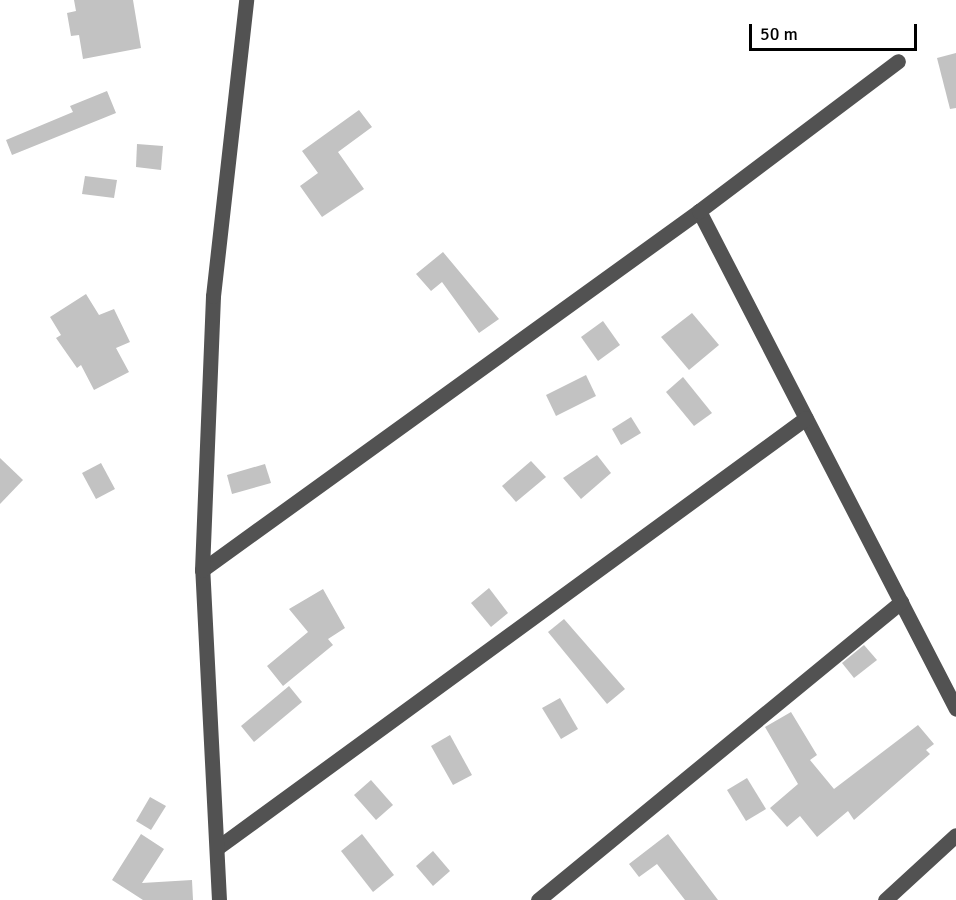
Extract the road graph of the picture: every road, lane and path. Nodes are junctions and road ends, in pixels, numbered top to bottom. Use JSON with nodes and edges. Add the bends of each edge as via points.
{"nodes":[{"id":1,"x":246,"y":0,"type":"edge"},
{"id":2,"x":898,"y":61,"type":"dead end"},
{"id":3,"x":699,"y":211,"type":"junction"},
{"id":4,"x":806,"y":418,"type":"junction"},
{"id":5,"x":202,"y":570,"type":"junction"},
{"id":6,"x":901,"y":602,"type":"junction"},
{"id":7,"x":956,"y":709,"type":"edge"},
{"id":8,"x":956,"y":835,"type":"edge"},
{"id":9,"x":217,"y":848,"type":"junction"},
{"id":10,"x":219,"y":900,"type":"edge"},
{"id":11,"x":538,"y":900,"type":"edge"},
{"id":12,"x":885,"y":900,"type":"edge"}],
"edges":[{"from":1,"to":5,"type":"street","via":[[213,296]]},
{"from":2,"to":3,"type":"street"},
{"from":3,"to":4,"type":"street"},
{"from":3,"to":5,"type":"street"},
{"from":4,"to":6,"type":"street"},
{"from":4,"to":9,"type":"street"},
{"from":5,"to":9,"type":"street"},
{"from":6,"to":7,"type":"street"},
{"from":6,"to":11,"type":"street"},
{"from":8,"to":12,"type":"street"},
{"from":9,"to":10,"type":"street"}]}
